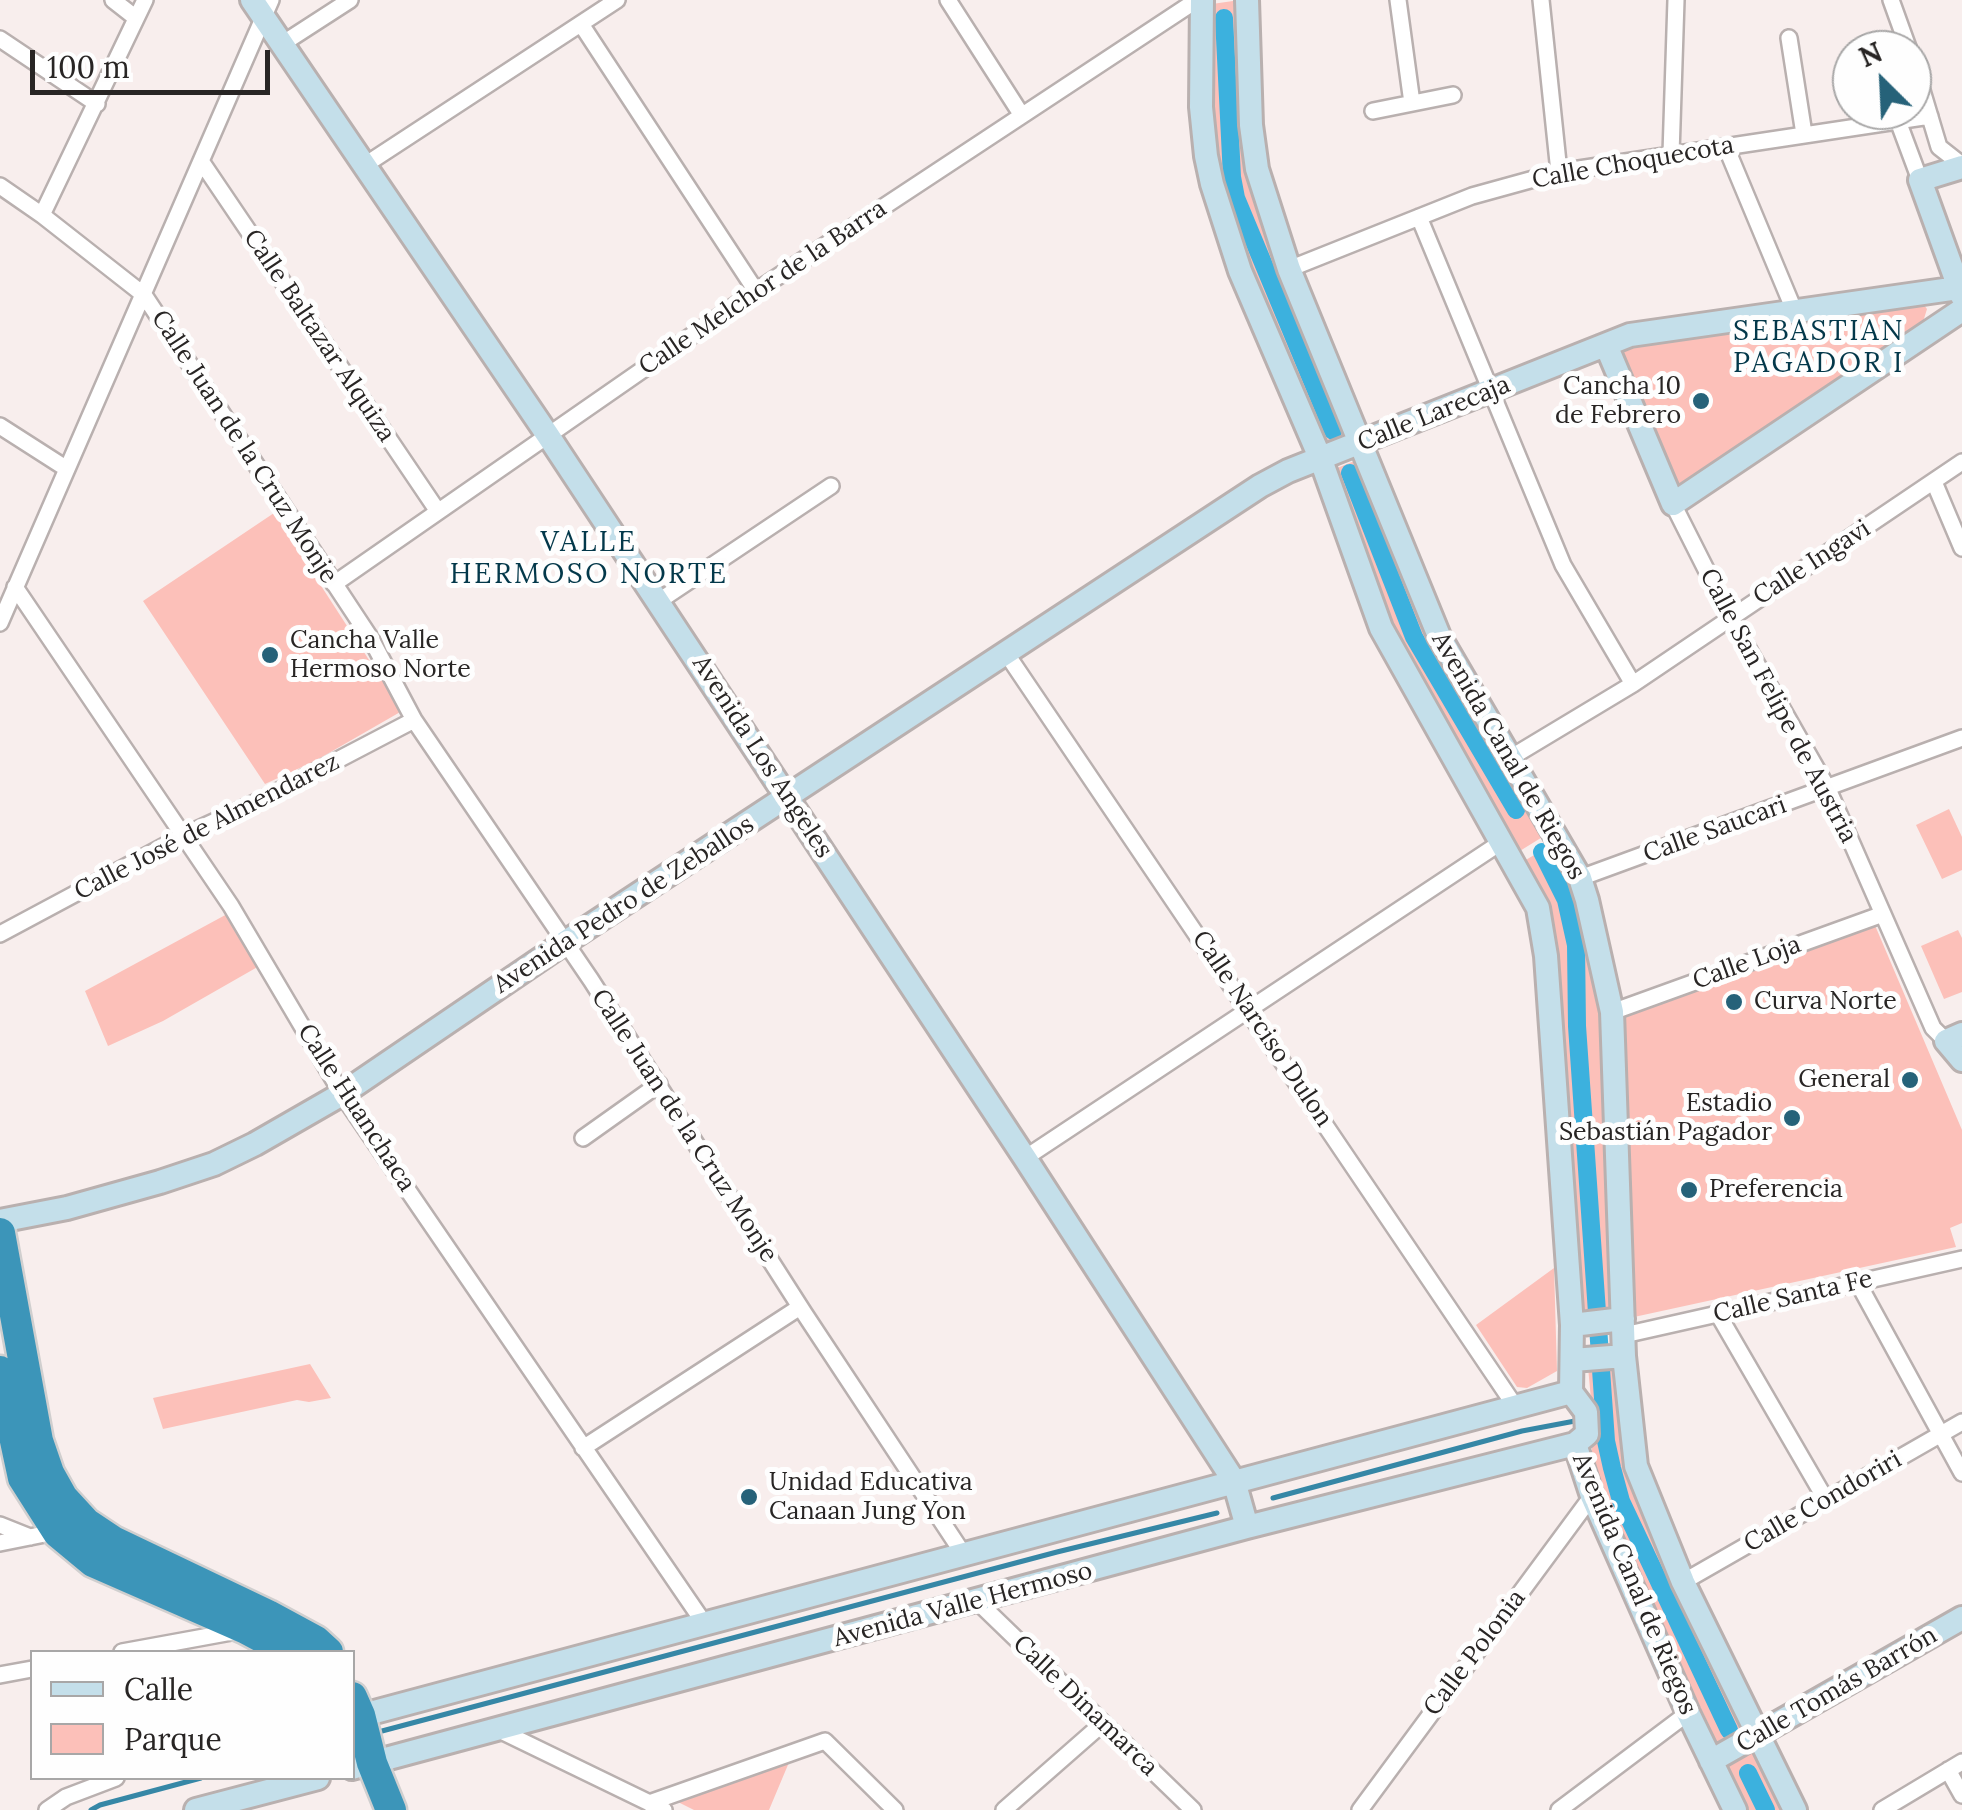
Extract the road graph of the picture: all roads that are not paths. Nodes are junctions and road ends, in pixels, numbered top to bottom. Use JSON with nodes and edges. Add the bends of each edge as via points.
{"nodes":[{"id":1,"x":114,"y":0,"type":"edge"},
{"id":2,"x":145,"y":0,"type":"edge"},
{"id":3,"x":350,"y":0,"type":"edge"},
{"id":4,"x":616,"y":0,"type":"edge"},
{"id":5,"x":948,"y":0,"type":"edge"},
{"id":6,"x":1200,"y":0,"type":"edge"},
{"id":7,"x":1248,"y":0,"type":"edge"},
{"id":8,"x":1398,"y":0,"type":"edge"},
{"id":9,"x":1540,"y":0,"type":"edge"},
{"id":10,"x":1676,"y":0,"type":"edge"},
{"id":11,"x":1891,"y":0,"type":"edge"},
{"id":12,"x":262,"y":6,"type":"edge"},
{"id":13,"x":136,"y":18,"type":"junction"},
{"id":14,"x":581,"y":24,"type":"junction"},
{"id":15,"x":1902,"y":30,"type":"edge"},
{"id":16,"x":1789,"y":38,"type":"dead end"},
{"id":17,"x":0,"y":39,"type":"edge"},
{"id":18,"x":282,"y":44,"type":"junction"},
{"id":19,"x":1453,"y":95,"type":"dead end"},
{"id":20,"x":1412,"y":103,"type":"junction"},
{"id":21,"x":97,"y":104,"type":"junction"},
{"id":22,"x":1373,"y":111,"type":"dead end"},
{"id":23,"x":1021,"y":114,"type":"junction"},
{"id":24,"x":1932,"y":122,"type":"edge"},
{"id":25,"x":1832,"y":130,"type":"edge"},
{"id":26,"x":1902,"y":130,"type":"edge"},
{"id":27,"x":1804,"y":134,"type":"junction"},
{"id":28,"x":1726,"y":147,"type":"junction"},
{"id":29,"x":1671,"y":154,"type":"junction"},
{"id":30,"x":200,"y":161,"type":"junction"},
{"id":31,"x":365,"y":165,"type":"junction"},
{"id":32,"x":1962,"y":166,"type":"edge"},
{"id":33,"x":1559,"y":172,"type":"junction"},
{"id":34,"x":1920,"y":180,"type":"junction"},
{"id":35,"x":0,"y":186,"type":"edge"},
{"id":36,"x":42,"y":215,"type":"junction"},
{"id":37,"x":1419,"y":217,"type":"junction"},
{"id":38,"x":1289,"y":269,"type":"junction"},
{"id":39,"x":756,"y":291,"type":"junction"},
{"id":40,"x":144,"y":294,"type":"junction"},
{"id":41,"x":1961,"y":298,"type":"edge"},
{"id":42,"x":1794,"y":310,"type":"junction"},
{"id":43,"x":1606,"y":345,"type":"junction"},
{"id":44,"x":1492,"y":391,"type":"junction"},
{"id":45,"x":0,"y":426,"type":"edge"},
{"id":46,"x":547,"y":434,"type":"junction"},
{"id":47,"x":1360,"y":444,"type":"junction"},
{"id":48,"x":1321,"y":460,"type":"junction"},
{"id":49,"x":1962,"y":462,"type":"edge"},
{"id":50,"x":67,"y":469,"type":"junction"},
{"id":51,"x":1934,"y":482,"type":"junction"},
{"id":52,"x":831,"y":486,"type":"dead end"},
{"id":53,"x":1673,"y":504,"type":"junction"},
{"id":54,"x":437,"y":510,"type":"junction"},
{"id":55,"x":1962,"y":548,"type":"edge"},
{"id":56,"x":334,"y":584,"type":"junction"},
{"id":57,"x":15,"y":587,"type":"junction"},
{"id":58,"x":658,"y":601,"type":"junction"},
{"id":59,"x":1730,"y":617,"type":"junction"},
{"id":60,"x":0,"y":622,"type":"edge"},
{"id":61,"x":1006,"y":653,"type":"junction"},
{"id":62,"x":1633,"y":684,"type":"junction"},
{"id":63,"x":414,"y":720,"type":"junction"},
{"id":64,"x":1962,"y":738,"type":"edge"},
{"id":65,"x":1510,"y":758,"type":"junction"},
{"id":66,"x":1828,"y":789,"type":"junction"},
{"id":67,"x":788,"y":796,"type":"junction"},
{"id":68,"x":183,"y":836,"type":"junction"},
{"id":69,"x":1500,"y":844,"type":"junction"},
{"id":70,"x":1580,"y":878,"type":"junction"},
{"id":71,"x":1882,"y":914,"type":"junction"},
{"id":72,"x":0,"y":934,"type":"edge"},
{"id":73,"x":564,"y":943,"type":"junction"},
{"id":74,"x":1250,"y":1011,"type":"junction"},
{"id":75,"x":1612,"y":1012,"type":"junction"},
{"id":76,"x":1954,"y":1038,"type":"edge"},
{"id":77,"x":1962,"y":1060,"type":"edge"},
{"id":78,"x":659,"y":1084,"type":"junction"},
{"id":79,"x":342,"y":1094,"type":"junction"},
{"id":80,"x":584,"y":1138,"type":"dead end"},
{"id":81,"x":1025,"y":1158,"type":"junction"},
{"id":82,"x":0,"y":1220,"type":"edge"},
{"id":83,"x":0,"y":1233,"type":"edge"},
{"id":84,"x":1962,"y":1259,"type":"edge"},
{"id":85,"x":1858,"y":1283,"type":"junction"},
{"id":86,"x":800,"y":1307,"type":"junction"},
{"id":87,"x":1718,"y":1314,"type":"junction"},
{"id":88,"x":1602,"y":1339,"type":"junction"},
{"id":89,"x":0,"y":1371,"type":"edge"},
{"id":90,"x":1571,"y":1392,"type":"junction"},
{"id":91,"x":1515,"y":1406,"type":"junction"},
{"id":92,"x":1962,"y":1422,"type":"edge"},
{"id":93,"x":1940,"y":1434,"type":"junction"},
{"id":94,"x":1575,"y":1444,"type":"junction"},
{"id":95,"x":583,"y":1448,"type":"junction"},
{"id":96,"x":1962,"y":1473,"type":"edge"},
{"id":97,"x":1234,"y":1481,"type":"junction"},
{"id":98,"x":1592,"y":1496,"type":"junction"},
{"id":99,"x":1826,"y":1500,"type":"junction"},
{"id":100,"x":0,"y":1525,"type":"edge"},
{"id":101,"x":1247,"y":1527,"type":"junction"},
{"id":102,"x":56,"y":1528,"type":"junction"},
{"id":103,"x":0,"y":1543,"type":"edge"},
{"id":104,"x":964,"y":1555,"type":"junction"},
{"id":105,"x":1684,"y":1582,"type":"junction"},
{"id":106,"x":978,"y":1602,"type":"junction"},
{"id":107,"x":1962,"y":1618,"type":"edge"},
{"id":108,"x":704,"y":1624,"type":"junction"},
{"id":109,"x":246,"y":1629,"type":"junction"},
{"id":110,"x":133,"y":1650,"type":"edge"},
{"id":111,"x":285,"y":1650,"type":"edge"},
{"id":112,"x":326,"y":1650,"type":"edge"},
{"id":113,"x":30,"y":1669,"type":"edge"},
{"id":114,"x":0,"y":1676,"type":"edge"},
{"id":115,"x":355,"y":1710,"type":"edge"},
{"id":116,"x":1688,"y":1714,"type":"junction"},
{"id":117,"x":1102,"y":1724,"type":"junction"},
{"id":118,"x":496,"y":1728,"type":"junction"},
{"id":119,"x":1758,"y":1736,"type":"junction"},
{"id":120,"x":1711,"y":1761,"type":"junction"},
{"id":121,"x":358,"y":1764,"type":"edge"},
{"id":122,"x":1955,"y":1766,"type":"edge"},
{"id":123,"x":111,"y":1780,"type":"edge"},
{"id":124,"x":310,"y":1780,"type":"edge"},
{"id":125,"x":1962,"y":1795,"type":"edge"},
{"id":126,"x":657,"y":1806,"type":"edge"},
{"id":127,"x":47,"y":1810,"type":"edge"},
{"id":128,"x":196,"y":1810,"type":"edge"},
{"id":129,"x":371,"y":1810,"type":"edge"},
{"id":130,"x":391,"y":1810,"type":"edge"},
{"id":131,"x":894,"y":1810,"type":"edge"},
{"id":132,"x":1004,"y":1810,"type":"edge"},
{"id":133,"x":1193,"y":1810,"type":"edge"},
{"id":134,"x":1360,"y":1810,"type":"edge"},
{"id":135,"x":1559,"y":1810,"type":"edge"},
{"id":136,"x":1735,"y":1810,"type":"edge"},
{"id":137,"x":1795,"y":1810,"type":"edge"},
{"id":138,"x":1882,"y":1810,"type":"edge"}],
"edges":[{"from":1,"to":13,"type":"street"},
{"from":2,"to":13,"type":"street"},
{"from":3,"to":18,"type":"street"},
{"from":4,"to":14,"type":"street"},
{"from":5,"to":23,"type":"street"},
{"from":6,"to":23,"type":"street","name":"Calle Melchor de la Barra"},
{"from":6,"to":48,"type":"street","name":"Avenida Canal de Riegos","via":[[1201,107],[1212,184],[1240,271]]},
{"from":7,"to":38,"type":"street","name":"Avenida Canal de Riegos","via":[[1257,169]]},
{"from":8,"to":20,"type":"street"},
{"from":9,"to":33,"type":"street"},
{"from":10,"to":29,"type":"street"},
{"from":11,"to":15,"type":"street"},
{"from":12,"to":18,"type":"street","name":"Avenida Los Angeles"},
{"from":12,"to":30,"type":"street"},
{"from":13,"to":21,"type":"street"},
{"from":14,"to":31,"type":"street"},
{"from":14,"to":39,"type":"street"},
{"from":16,"to":27,"type":"street"},
{"from":17,"to":21,"type":"street"},
{"from":18,"to":31,"type":"street","name":"Avenida Los Angeles"},
{"from":19,"to":20,"type":"street"},
{"from":20,"to":22,"type":"street"},
{"from":21,"to":36,"type":"street"},
{"from":23,"to":39,"type":"street","name":"Calle Melchor de la Barra"},
{"from":24,"to":32,"type":"street","via":[[1940,147]]},
{"from":25,"to":27,"type":"street","name":"Calle Choquecota"},
{"from":26,"to":34,"type":"street"},
{"from":27,"to":28,"type":"street","name":"Calle Choquecota"},
{"from":28,"to":29,"type":"street","name":"Calle Choquecota"},
{"from":28,"to":42,"type":"street"},
{"from":29,"to":33,"type":"street","name":"Calle Choquecota"},
{"from":30,"to":40,"type":"street"},
{"from":30,"to":54,"type":"street","name":"Calle Baltazar Alquiza"},
{"from":31,"to":46,"type":"street","name":"Avenida Los Angeles"},
{"from":32,"to":34,"type":"street"},
{"from":33,"to":37,"type":"street","name":"Calle Choquecota"},
{"from":34,"to":41,"type":"street"},
{"from":35,"to":36,"type":"street","name":"Calle Juan de la Cruz Monje"},
{"from":36,"to":40,"type":"street","name":"Calle Juan de la Cruz Monje"},
{"from":37,"to":38,"type":"street","name":"Calle Choquecota"},
{"from":37,"to":44,"type":"street"},
{"from":38,"to":47,"type":"street","name":"Avenida Canal de Riegos"},
{"from":39,"to":46,"type":"street","name":"Calle Melchor de la Barra"},
{"from":40,"to":50,"type":"street"},
{"from":40,"to":56,"type":"street","name":"Calle Juan de la Cruz Monje"},
{"from":41,"to":42,"type":"street","name":"Calle Larecaja"},
{"from":41,"to":53,"type":"street"},
{"from":42,"to":43,"type":"street","name":"Calle Larecaja","via":[[1630,335]]},
{"from":43,"to":44,"type":"street","name":"Calle Larecaja"},
{"from":43,"to":53,"type":"street","name":"Calle San Felipe de Austria"},
{"from":44,"to":47,"type":"street","name":"Calle Larecaja"},
{"from":44,"to":62,"type":"street","via":[[1563,565]]},
{"from":45,"to":50,"type":"street"},
{"from":46,"to":54,"type":"street","name":"Calle Melchor de la Barra"},
{"from":46,"to":58,"type":"street","name":"Avenida Los Angeles"},
{"from":47,"to":48,"type":"street","name":"Calle Larecaja"},
{"from":47,"to":65,"type":"street","name":"Avenida Canal de Riegos","via":[[1438,636]]},
{"from":48,"to":61,"type":"street","name":"Avenida Pedro de Zeballos","via":[[1260,486]]},
{"from":48,"to":69,"type":"street","name":"Avenida Canal de Riegos","via":[[1381,628]]},
{"from":49,"to":51,"type":"street","name":"Calle Ingavi"},
{"from":50,"to":57,"type":"street"},
{"from":51,"to":55,"type":"street"},
{"from":51,"to":59,"type":"street","name":"Calle Ingavi"},
{"from":52,"to":58,"type":"street"},
{"from":53,"to":59,"type":"street","name":"Calle San Felipe de Austria"},
{"from":54,"to":56,"type":"street","name":"Calle Melchor de la Barra"},
{"from":56,"to":63,"type":"street","name":"Calle Juan de la Cruz Monje"},
{"from":57,"to":60,"type":"street"},
{"from":57,"to":68,"type":"street","name":"Calle Huanchaca"},
{"from":58,"to":67,"type":"street","name":"Avenida Los Angeles"},
{"from":59,"to":62,"type":"street","name":"Calle Ingavi"},
{"from":59,"to":66,"type":"street","name":"Calle San Felipe de Austria"},
{"from":61,"to":67,"type":"street","name":"Avenida Pedro de Zeballos"},
{"from":61,"to":74,"type":"street","name":"Calle Narciso Dulon"},
{"from":62,"to":65,"type":"street","name":"Calle Ingavi"},
{"from":63,"to":68,"type":"street","name":"Calle José de Almendarez"},
{"from":63,"to":73,"type":"street","name":"Calle Juan de la Cruz Monje"},
{"from":64,"to":66,"type":"street","name":"Calle Saucari"},
{"from":65,"to":70,"type":"street","name":"Avenida Canal de Riegos"},
{"from":66,"to":70,"type":"street","name":"Calle Saucari"},
{"from":66,"to":71,"type":"street","name":"Calle San Felipe de Austria"},
{"from":67,"to":73,"type":"street","name":"Avenida Pedro de Zeballos"},
{"from":67,"to":81,"type":"street","name":"Avenida Los Angeles"},
{"from":68,"to":72,"type":"street","name":"Calle José de Almendarez"},
{"from":68,"to":79,"type":"street","name":"Calle Huanchaca"},
{"from":69,"to":74,"type":"street"},
{"from":69,"to":88,"type":"street","name":"Avenida Canal de Riegos","via":[[1538,908]]},
{"from":70,"to":75,"type":"street","name":"Avenida Canal de Riegos"},
{"from":71,"to":75,"type":"street","name":"Calle Loja"},
{"from":71,"to":76,"type":"street","name":"Calle San Felipe de Austria","via":[[1933,1028]]},
{"from":73,"to":78,"type":"street","name":"Calle Juan de la Cruz Monje"},
{"from":73,"to":79,"type":"street","name":"Avenida Pedro de Zeballos"},
{"from":74,"to":81,"type":"street"},
{"from":74,"to":91,"type":"street","name":"Calle Narciso Dulon"},
{"from":75,"to":88,"type":"street","name":"Avenida Canal de Riegos"},
{"from":76,"to":77,"type":"street","name":"Calle San Felipe de Austria"},
{"from":78,"to":80,"type":"street"},
{"from":78,"to":86,"type":"street","name":"Calle Juan de la Cruz Monje"},
{"from":79,"to":82,"type":"street","name":"Avenida Pedro de Zeballos","via":[[214,1164],[66,1208]]},
{"from":79,"to":95,"type":"street","name":"Calle Huanchaca"},
{"from":81,"to":97,"type":"street","name":"Avenida Los Angeles"},
{"from":83,"to":102,"type":"highway","via":[[38,1440],[63,1498]]},
{"from":84,"to":85,"type":"street","name":"Calle Santa Fe"},
{"from":85,"to":87,"type":"street","name":"Calle Santa Fe"},
{"from":85,"to":93,"type":"street"},
{"from":86,"to":95,"type":"street"},
{"from":86,"to":104,"type":"street","name":"Calle Juan de la Cruz Monje"},
{"from":87,"to":88,"type":"street","name":"Calle Santa Fe"},
{"from":87,"to":99,"type":"street"},
{"from":88,"to":90,"type":"street","name":"Avenida Canal de Riegos"},
{"from":88,"to":105,"type":"street","name":"Avenida Canal de Riegos","via":[[1636,1466]]},
{"from":89,"to":102,"type":"highway","via":[[24,1478]]},
{"from":90,"to":91,"type":"street","name":"Avenida Valle Hermoso"},
{"from":90,"to":94,"type":"street","name":"Avenida Canal de Riegos","via":[[1586,1412],[1587,1434]]},
{"from":91,"to":97,"type":"street","name":"Avenida Valle Hermoso"},
{"from":92,"to":93,"type":"street","name":"Calle Condoriri"},
{"from":93,"to":96,"type":"street"},
{"from":93,"to":99,"type":"street","name":"Calle Condoriri"},
{"from":94,"to":98,"type":"street","name":"Avenida Canal de Riegos"},
{"from":94,"to":101,"type":"street","name":"Avenida Valle Hermoso"},
{"from":95,"to":108,"type":"street","name":"Calle Huanchaca"},
{"from":97,"to":101,"type":"street","name":"Avenida Los Angeles"},
{"from":97,"to":104,"type":"street","name":"Avenida Valle Hermoso"},
{"from":98,"to":116,"type":"street","name":"Avenida Canal de Riegos"},
{"from":98,"to":134,"type":"street","name":"Calle Polonia"},
{"from":99,"to":105,"type":"street","name":"Calle Condoriri"},
{"from":100,"to":102,"type":"street"},
{"from":101,"to":106,"type":"street","name":"Avenida Valle Hermoso"},
{"from":102,"to":103,"type":"street"},
{"from":102,"to":109,"type":"highway","via":[[93,1562]]},
{"from":102,"to":112,"type":"highway","via":[[113,1541]]},
{"from":104,"to":108,"type":"street","name":"Avenida Valle Hermoso"},
{"from":105,"to":119,"type":"street","name":"Avenida Canal de Riegos"},
{"from":106,"to":117,"type":"street","name":"Calle Dinamarca"},
{"from":106,"to":118,"type":"street","name":"Avenida Valle Hermoso"},
{"from":107,"to":119,"type":"street","name":"Calle Tomás Barrón"},
{"from":108,"to":115,"type":"street","name":"Avenida Valle Hermoso"},
{"from":109,"to":110,"type":"street"},
{"from":109,"to":111,"type":"highway"},
{"from":113,"to":114,"type":"street"},
{"from":115,"to":121,"type":"highway"},
{"from":116,"to":120,"type":"street","name":"Avenida Canal de Riegos"},
{"from":116,"to":135,"type":"street"},
{"from":117,"to":132,"type":"street"},
{"from":117,"to":133,"type":"street","name":"Calle Dinamarca"},
{"from":118,"to":121,"type":"street","name":"Avenida Valle Hermoso"},
{"from":118,"to":126,"type":"street"},
{"from":119,"to":120,"type":"street","name":"Calle Tomás Barrón"},
{"from":119,"to":137,"type":"street","name":"Avenida Canal de Riegos"},
{"from":120,"to":136,"type":"street","name":"Avenida Canal de Riegos"},
{"from":121,"to":129,"type":"highway"},
{"from":121,"to":130,"type":"highway"},
{"from":122,"to":125,"type":"street"},
{"from":122,"to":138,"type":"street"},
{"from":123,"to":127,"type":"street"},
{"from":124,"to":128,"type":"street"},
{"from":126,"to":131,"type":"street","via":[[825,1742]]}]}
